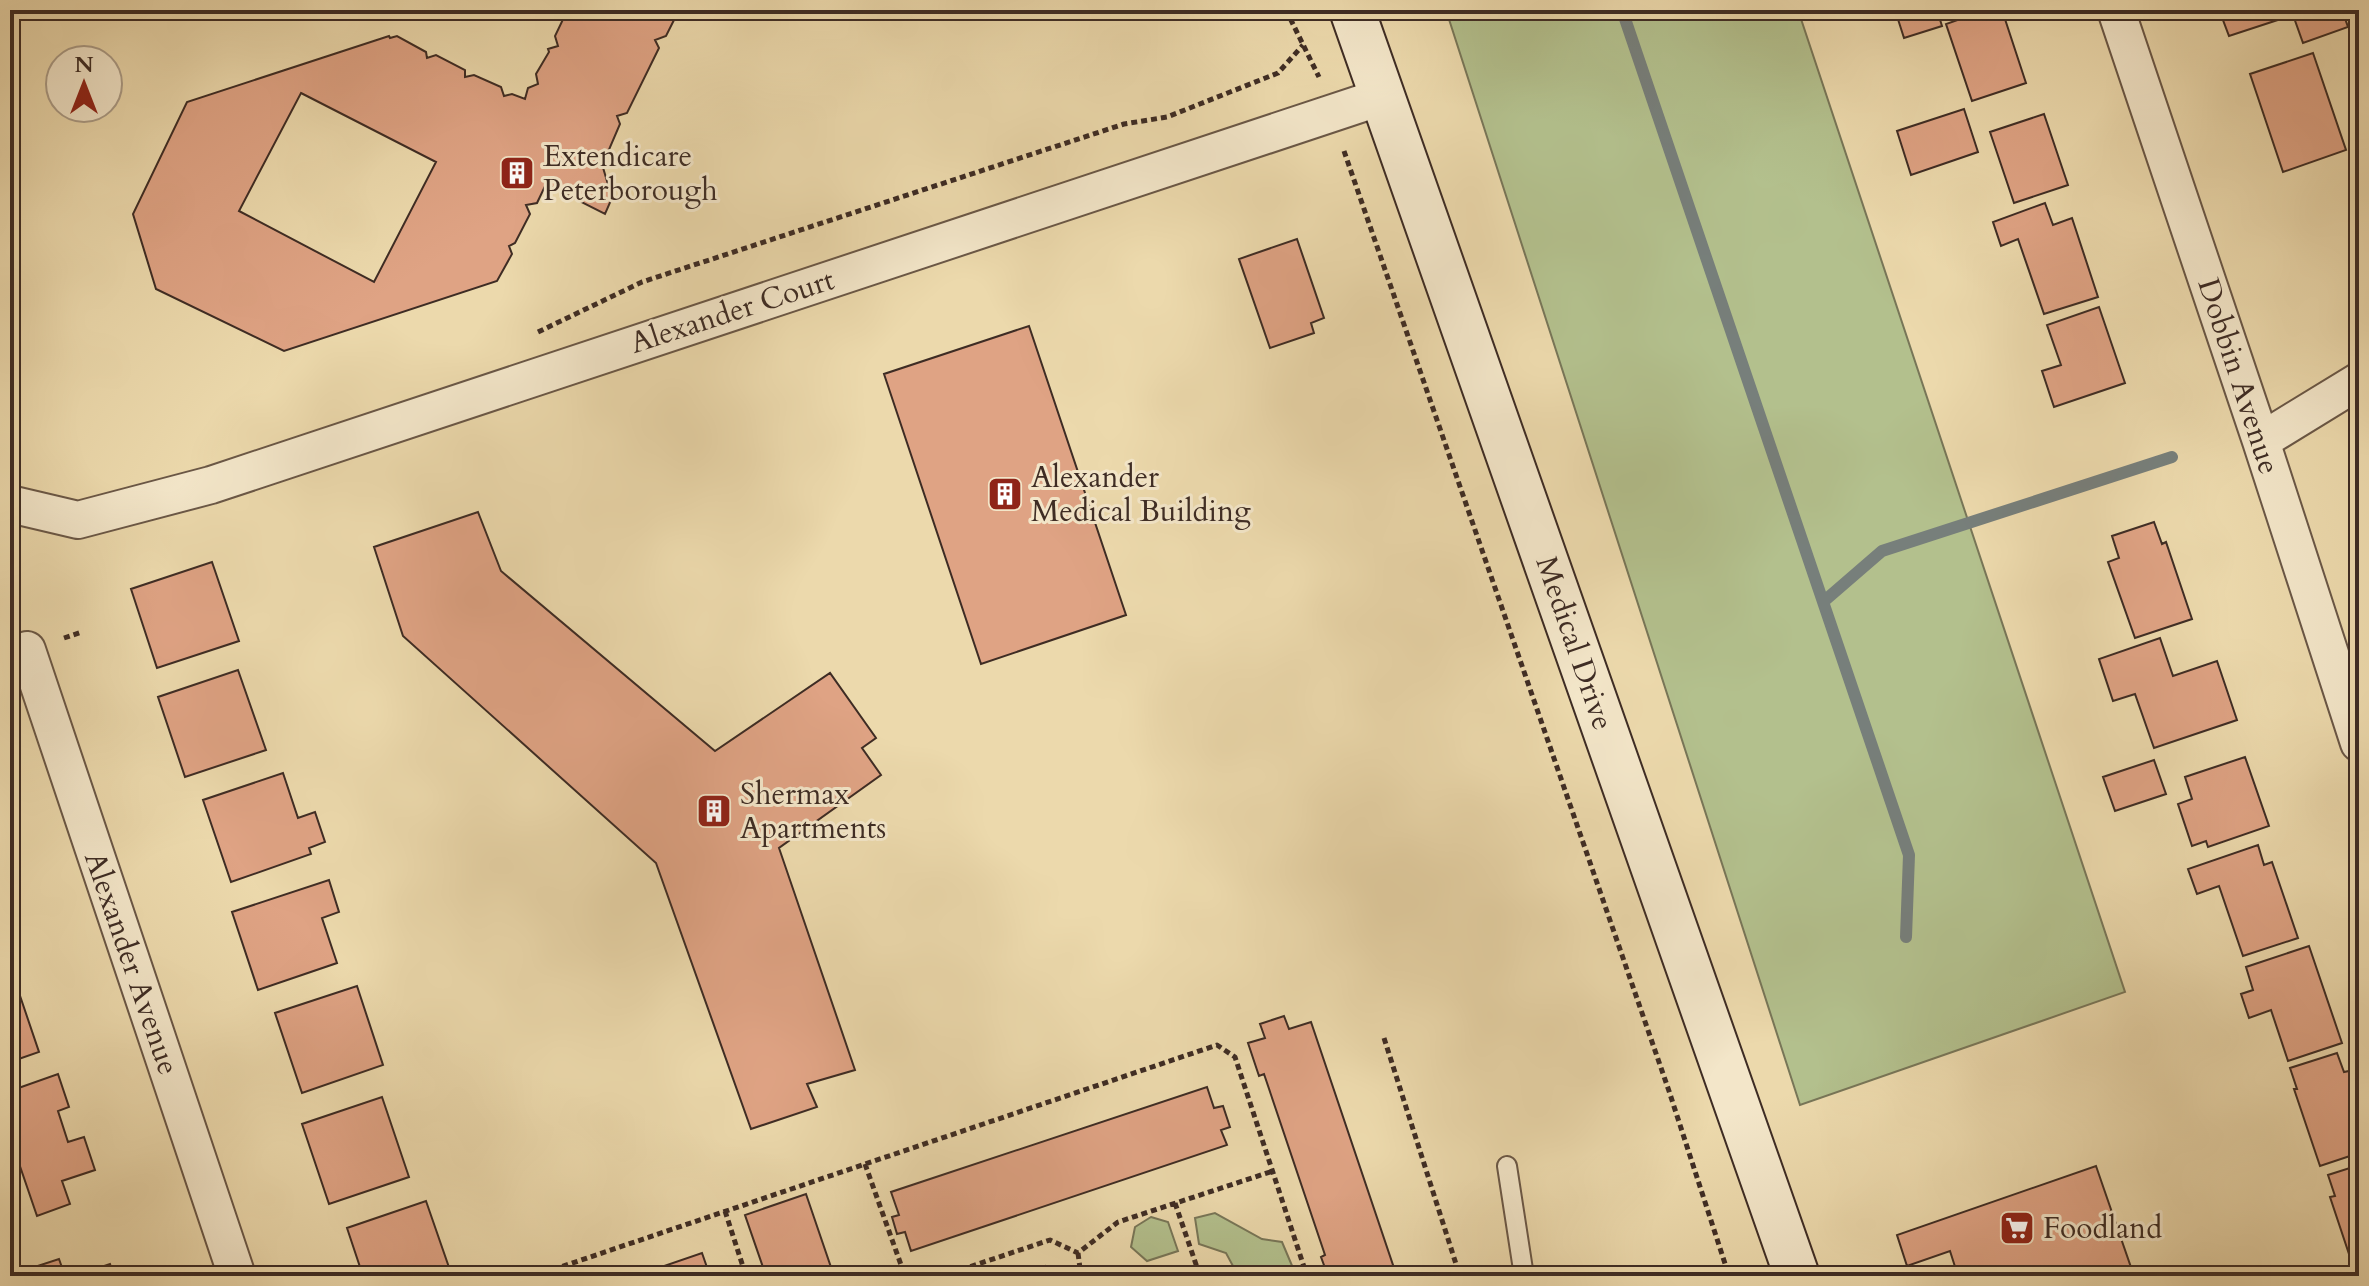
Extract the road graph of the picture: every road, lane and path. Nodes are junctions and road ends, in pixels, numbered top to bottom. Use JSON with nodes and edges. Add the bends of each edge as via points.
{"nodes":[{"id":1,"x":1286,"y":10,"type":"edge"},
{"id":2,"x":1352,"y":10,"type":"edge"},
{"id":3,"x":2116,"y":10,"type":"edge"},
{"id":4,"x":1303,"y":45,"type":"junction"},
{"id":5,"x":1384,"y":96,"type":"junction"},
{"id":6,"x":1336,"y":112,"type":"junction"},
{"id":7,"x":526,"y":338,"type":"dead end"},
{"id":8,"x":2359,"y":381,"type":"edge"},
{"id":9,"x":2261,"y":441,"type":"junction"},
{"id":10,"x":10,"y":504,"type":"edge"},
{"id":11,"x":27,"y":650,"type":"dead end"},
{"id":12,"x":2359,"y":743,"type":"edge"},
{"id":13,"x":1384,"y":1038,"type":"dead end"},
{"id":14,"x":865,"y":1164,"type":"junction"},
{"id":15,"x":1507,"y":1166,"type":"dead end"},
{"id":16,"x":1273,"y":1171,"type":"junction"},
{"id":17,"x":1175,"y":1203,"type":"junction"},
{"id":18,"x":725,"y":1211,"type":"junction"},
{"id":19,"x":1078,"y":1253,"type":"junction"},
{"id":20,"x":237,"y":1276,"type":"edge"},
{"id":21,"x":534,"y":1276,"type":"edge"},
{"id":22,"x":746,"y":1276,"type":"edge"},
{"id":23,"x":905,"y":1276,"type":"edge"},
{"id":24,"x":942,"y":1276,"type":"edge"},
{"id":25,"x":1081,"y":1276,"type":"edge"},
{"id":26,"x":1200,"y":1276,"type":"edge"},
{"id":27,"x":1307,"y":1276,"type":"edge"},
{"id":28,"x":1457,"y":1276,"type":"edge"},
{"id":29,"x":1524,"y":1276,"type":"edge"},
{"id":30,"x":1729,"y":1276,"type":"edge"},
{"id":31,"x":1797,"y":1276,"type":"edge"}],
"edges":[{"from":1,"to":4,"type":"path"},
{"from":2,"to":5,"type":"main road","name":"Medical Drive"},
{"from":3,"to":9,"type":"street","name":"Dobbin Avenue"},
{"from":4,"to":6,"type":"path"},
{"from":4,"to":7,"type":"path","via":[[1278,73],[1167,117],[1124,124],[642,282]]},
{"from":5,"to":6,"type":"street","name":"Alexander Court"},
{"from":5,"to":31,"type":"main road","name":"Medical Drive"},
{"from":6,"to":10,"type":"street","name":"Alexander Court","via":[[211,485],[78,520]]},
{"from":6,"to":30,"type":"path","via":[[1347,164]]},
{"from":8,"to":9,"type":"street"},
{"from":9,"to":12,"type":"street","name":"Dobbin Avenue"},
{"from":11,"to":20,"type":"street","name":"Alexander Avenue"},
{"from":13,"to":28,"type":"path"},
{"from":14,"to":16,"type":"path","via":[[1217,1045],[1235,1057]]},
{"from":14,"to":18,"type":"path"},
{"from":14,"to":23,"type":"path"},
{"from":15,"to":29,"type":"lane"},
{"from":16,"to":17,"type":"path"},
{"from":16,"to":27,"type":"path"},
{"from":17,"to":19,"type":"path","via":[[1118,1222]]},
{"from":17,"to":26,"type":"path"},
{"from":18,"to":21,"type":"path"},
{"from":18,"to":22,"type":"path"},
{"from":19,"to":24,"type":"path","via":[[1050,1240]]},
{"from":19,"to":25,"type":"path"}]}
